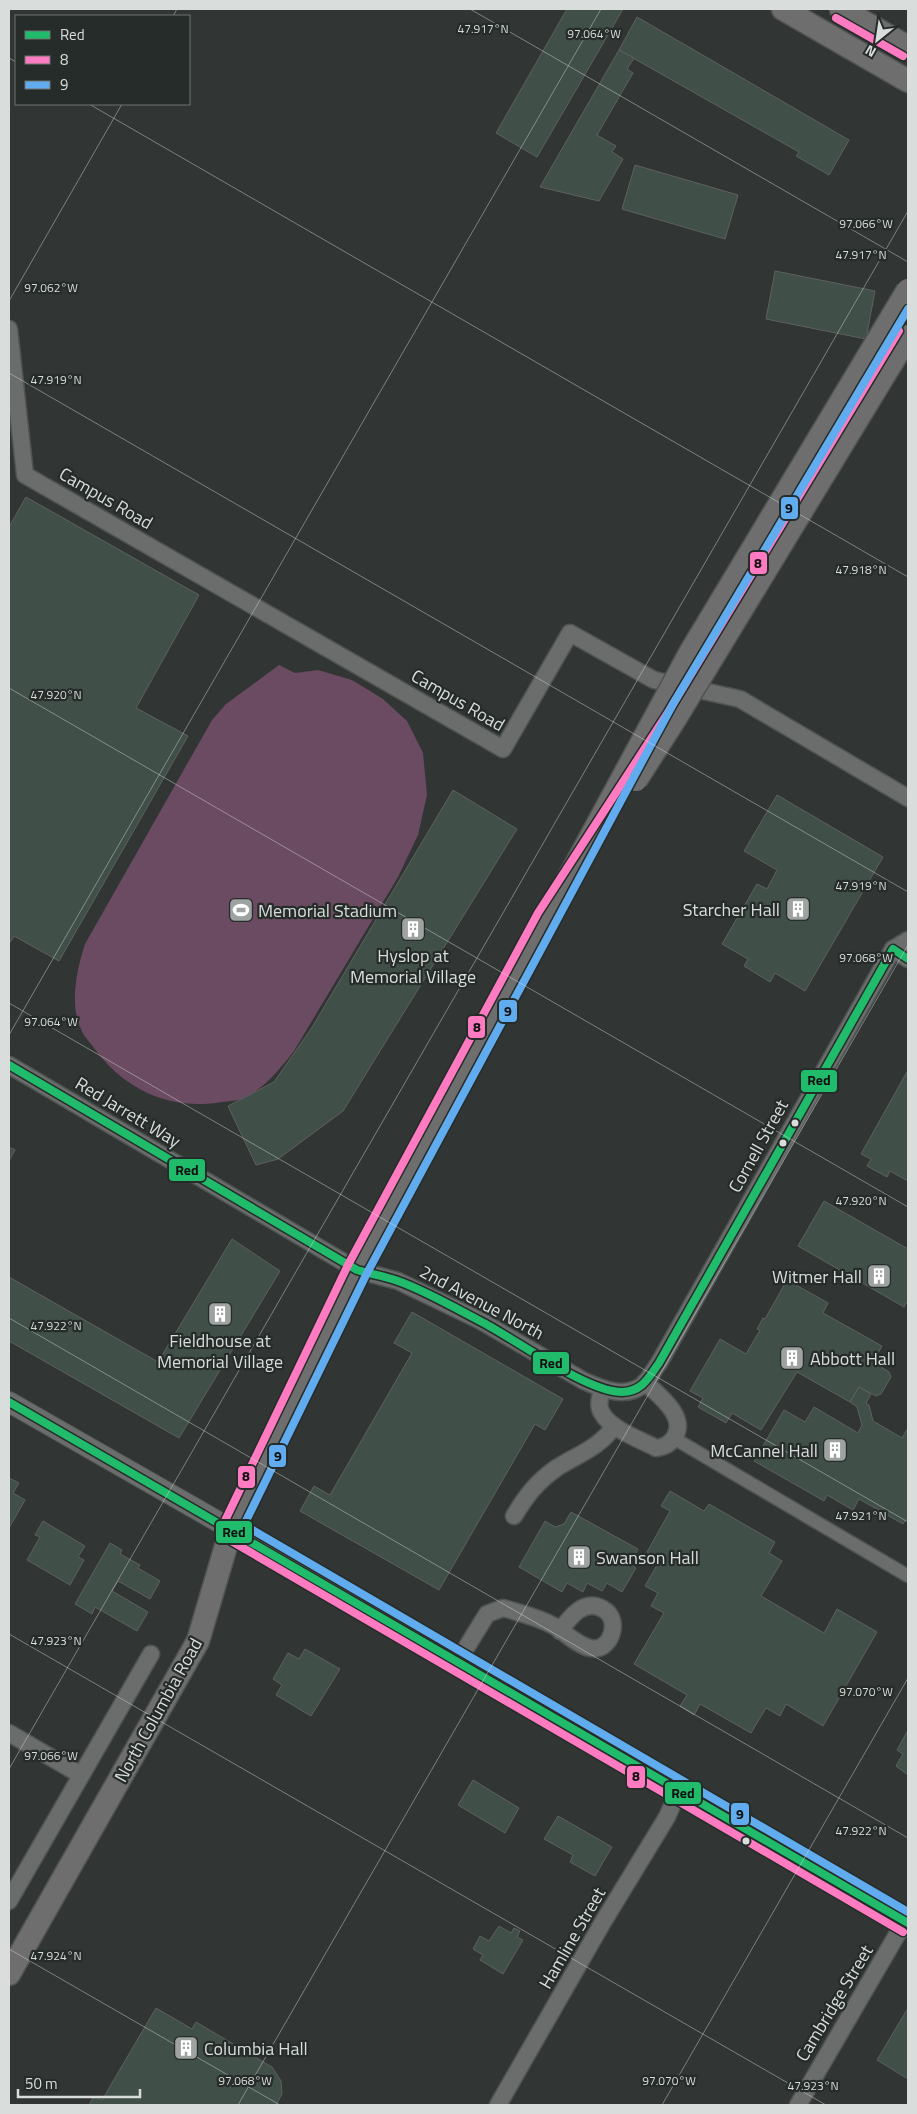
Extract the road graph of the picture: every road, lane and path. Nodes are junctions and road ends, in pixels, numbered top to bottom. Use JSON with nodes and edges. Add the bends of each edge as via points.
{"nodes":[{"id":1,"x":841,"y":9,"type":"edge"},
{"id":2,"x":791,"y":11,"type":"edge"},
{"id":3,"x":865,"y":17,"type":"edge"},
{"id":4,"x":908,"y":47,"type":"edge"},
{"id":5,"x":908,"y":81,"type":"edge"},
{"id":6,"x":908,"y":290,"type":"edge"},
{"id":7,"x":9,"y":329,"type":"edge"},
{"id":8,"x":908,"y":336,"type":"edge"},
{"id":9,"x":908,"y":798,"type":"edge"},
{"id":10,"x":548,"y":918,"type":"junction"},
{"id":11,"x":908,"y":940,"type":"edge"},
{"id":12,"x":893,"y":949,"type":"junction"},
{"id":13,"x":908,"y":958,"type":"edge"},
{"id":14,"x":9,"y":1065,"type":"edge"},
{"id":15,"x":357,"y":1270,"type":"junction"},
{"id":16,"x":645,"y":1382,"type":"junction"},
{"id":17,"x":602,"y":1390,"type":"junction"},
{"id":18,"x":9,"y":1402,"type":"edge"},
{"id":19,"x":614,"y":1426,"type":"junction"},
{"id":20,"x":682,"y":1443,"type":"dead end"},
{"id":21,"x":514,"y":1516,"type":"dead end"},
{"id":22,"x":231,"y":1529,"type":"junction"},
{"id":23,"x":908,"y":1576,"type":"edge"},
{"id":24,"x":560,"y":1631,"type":"dead end"},
{"id":25,"x":151,"y":1654,"type":"dead end"},
{"id":26,"x":458,"y":1661,"type":"junction"},
{"id":27,"x":9,"y":1733,"type":"edge"},
{"id":28,"x":81,"y":1775,"type":"junction"},
{"id":29,"x":679,"y":1790,"type":"junction"},
{"id":30,"x":9,"y":1901,"type":"edge"},
{"id":31,"x":907,"y":1922,"type":"edge"},
{"id":32,"x":9,"y":1974,"type":"edge"},
{"id":33,"x":498,"y":2105,"type":"edge"},
{"id":34,"x":798,"y":2105,"type":"edge"}],
"edges":[{"from":1,"to":3,"type":"main road"},
{"from":2,"to":5,"type":"main road"},
{"from":3,"to":4,"type":"main road"},
{"from":6,"to":10,"type":"main road","bridge":true,"via":[[690,653]]},
{"from":7,"to":9,"type":"street","name":"Campus Road","via":[[25,475],[503,749],[570,633],[654,680],[740,699]]},
{"from":8,"to":10,"type":"main road","bridge":true,"via":[[675,719]]},
{"from":10,"to":15,"type":"main road","name":"North Columbia Road"},
{"from":11,"to":12,"type":"street"},
{"from":12,"to":13,"type":"street"},
{"from":12,"to":16,"type":"street","name":"Cornell Street","via":[[659,1363]]},
{"from":14,"to":15,"type":"street","name":"Red Jarrett Way"},
{"from":15,"to":17,"type":"street","name":"2nd Avenue North","via":[[398,1281],[481,1321]]},
{"from":15,"to":22,"type":"main road","name":"North Columbia Road"},
{"from":16,"to":17,"type":"street","name":"2nd Avenue North","via":[[628,1392]]},
{"from":16,"to":19,"type":"street","via":[[679,1422],[673,1440],[656,1448]]},
{"from":17,"to":19,"type":"street","via":[[601,1413]]},
{"from":18,"to":22,"type":"street"},
{"from":19,"to":21,"type":"street","via":[[598,1445],[555,1470],[528,1492]]},
{"from":20,"to":23,"type":"street"},
{"from":22,"to":26,"type":"street"},
{"from":22,"to":32,"type":"main road","name":"North Columbia Road","via":[[198,1641]]},
{"from":24,"to":26,"type":"street","via":[[536,1618],[503,1608],[487,1614]]},
{"from":25,"to":28,"type":"street"},
{"from":26,"to":29,"type":"street"},
{"from":27,"to":28,"type":"street"},
{"from":28,"to":30,"type":"street"},
{"from":29,"to":31,"type":"street"},
{"from":29,"to":33,"type":"street","name":"Hamline Street","via":[[667,1817]]},
{"from":31,"to":34,"type":"street","name":"Cambridge Street"}]}
